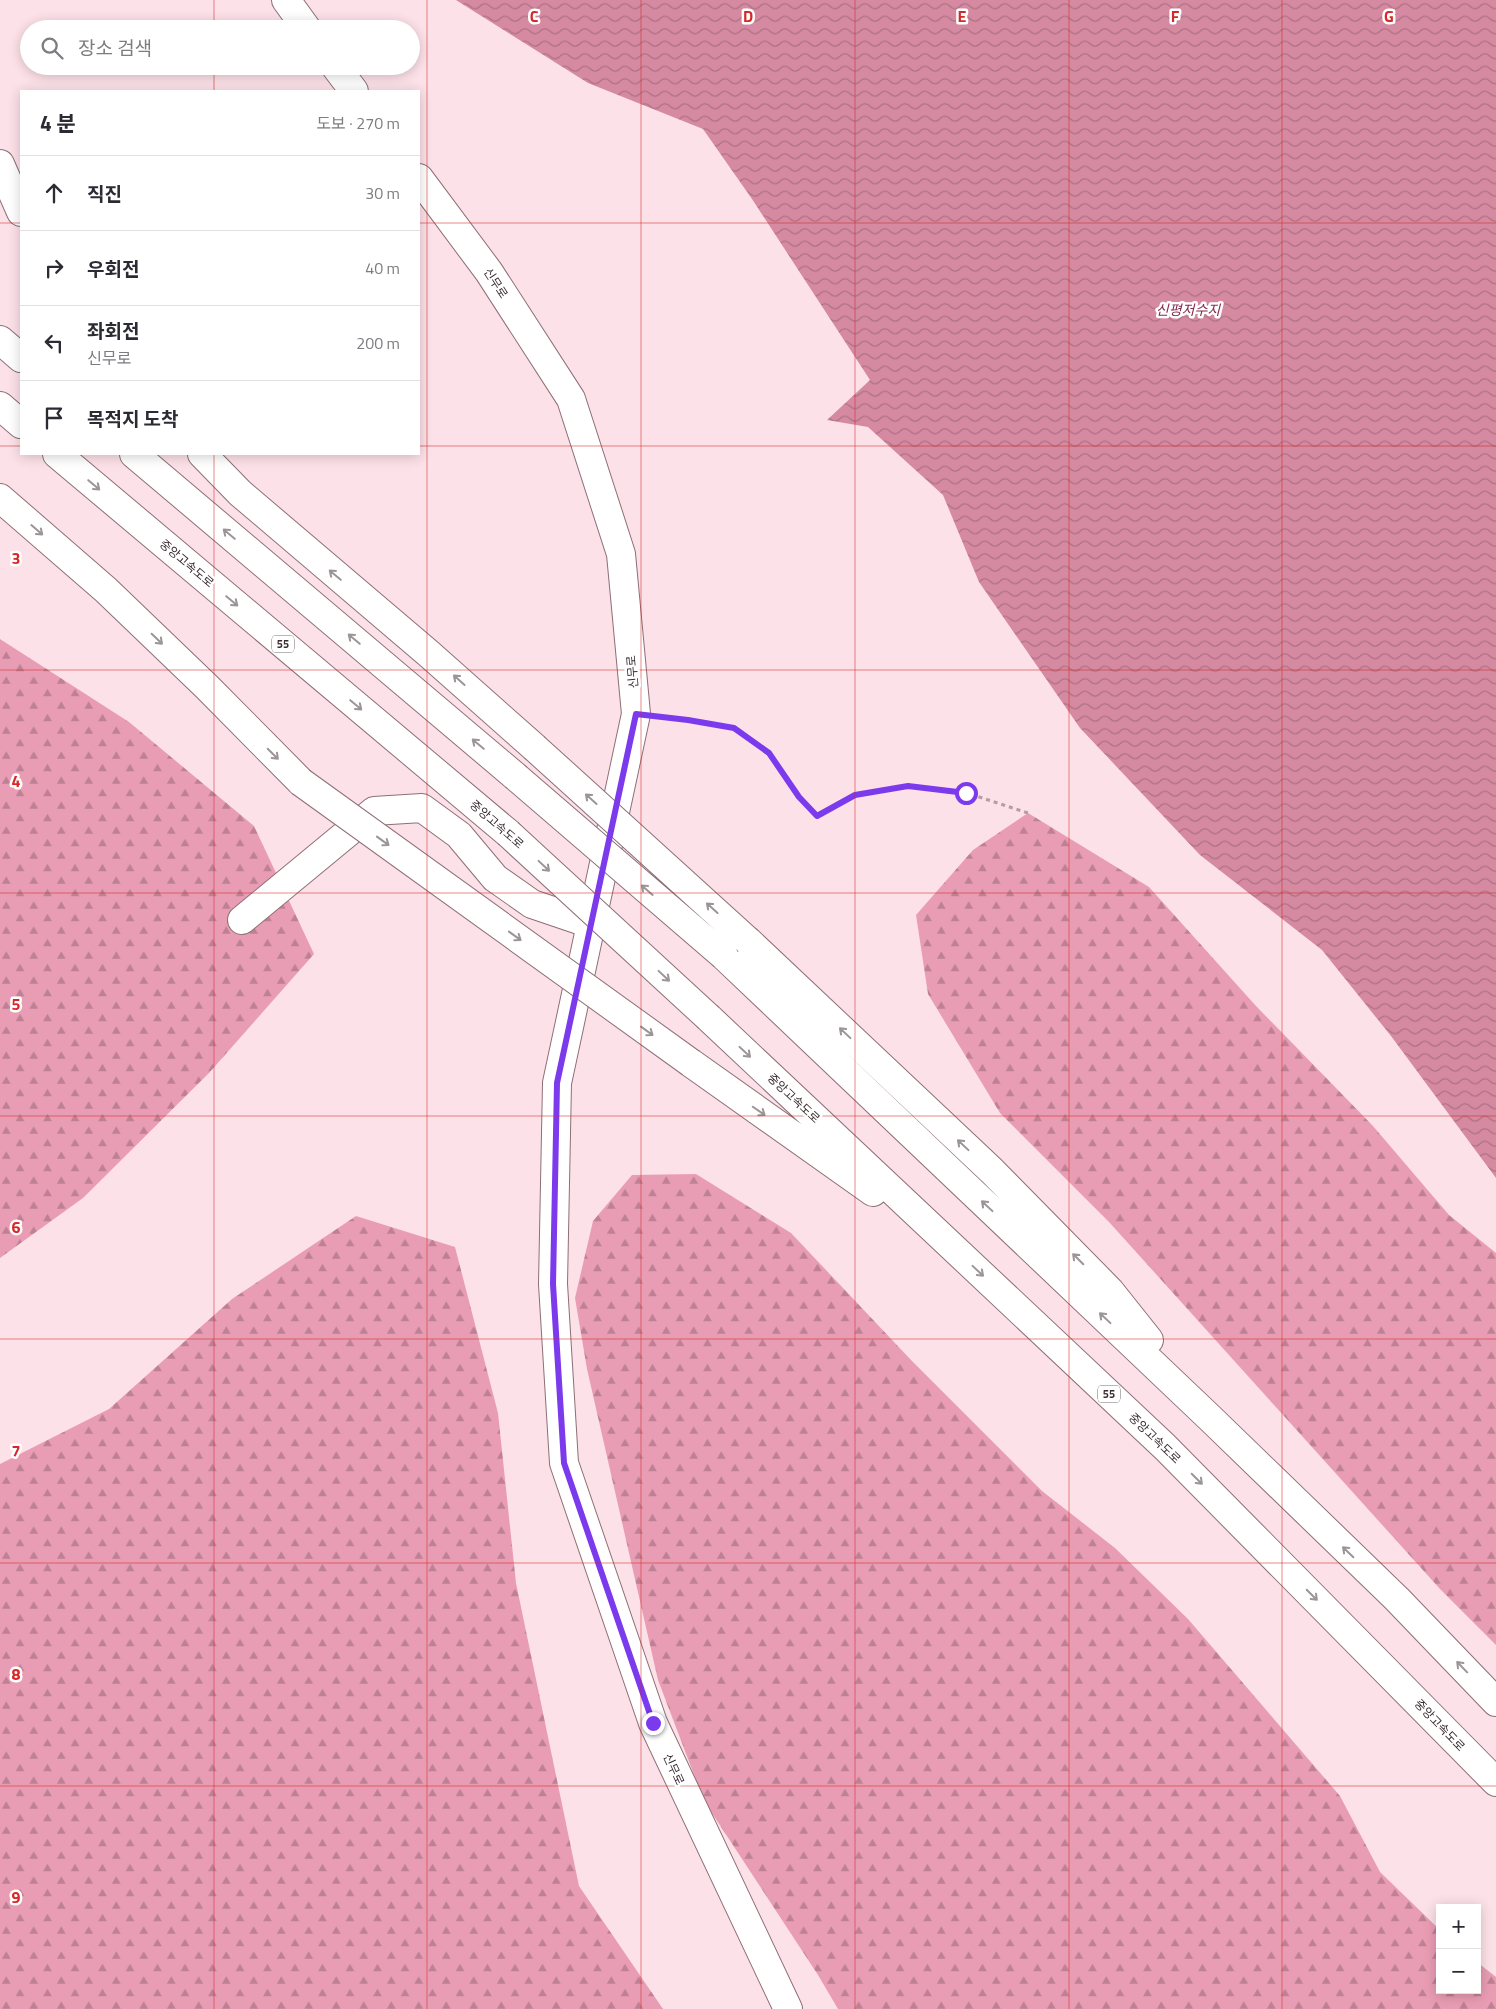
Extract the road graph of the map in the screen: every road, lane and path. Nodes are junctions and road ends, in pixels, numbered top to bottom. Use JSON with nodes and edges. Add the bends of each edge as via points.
{"nodes":[{"id":1,"x":286,"y":0,"type":"edge"},
{"id":2,"x":300,"y":20,"type":"edge"},
{"id":3,"x":342,"y":75,"type":"edge"},
{"id":4,"x":353,"y":90,"type":"edge"},
{"id":5,"x":0,"y":164,"type":"edge"},
{"id":6,"x":420,"y":179,"type":"edge"},
{"id":7,"x":20,"y":210,"type":"edge"},
{"id":8,"x":0,"y":340,"type":"edge"},
{"id":9,"x":20,"y":357,"type":"edge"},
{"id":10,"x":0,"y":406,"type":"edge"},
{"id":11,"x":20,"y":423,"type":"edge"},
{"id":12,"x":58,"y":455,"type":"edge"},
{"id":13,"x":135,"y":455,"type":"edge"},
{"id":14,"x":203,"y":455,"type":"edge"},
{"id":15,"x":0,"y":498,"type":"edge"},
{"id":16,"x":636,"y":714,"type":"junction"},
{"id":17,"x":1028,"y":813,"type":"dead end"},
{"id":18,"x":242,"y":920,"type":"dead end"},
{"id":19,"x":591,"y":924,"type":"junction"},
{"id":20,"x":956,"y":1252,"type":"junction"},
{"id":21,"x":1210,"y":1418,"type":"junction"},
{"id":22,"x":1496,"y":1702,"type":"edge"},
{"id":23,"x":1496,"y":1782,"type":"edge"},
{"id":24,"x":788,"y":2009,"type":"edge"}],
"edges":[{"from":1,"to":2,"type":"main road"},
{"from":3,"to":4,"type":"main road"},
{"from":5,"to":7,"type":"main road"},
{"from":6,"to":16,"type":"main road","name":"신무로","via":[[489,272],[571,400],[621,554]]},
{"from":8,"to":9,"type":"main road"},
{"from":10,"to":11,"type":"main road"},
{"from":12,"to":20,"type":"main road","name":"중앙고속도로","number":"55","one_way":true,"bridge":true,"via":[[508,833],[710,1018]]},
{"from":21,"to":13,"type":"main road","one_way":true,"bridge":true,"via":[[724,956]]},
{"from":21,"to":14,"type":"main road","one_way":true,"bridge":true,"via":[[1110,1291],[992,1171],[748,941],[428,653],[240,493]]},
{"from":15,"to":20,"type":"main road","one_way":true,"bridge":true,"via":[[106,590],[301,782]]},
{"from":16,"to":17,"type":"path","via":[[734,728],[769,753],[799,797],[817,816],[855,795],[908,786],[966,793]]},
{"from":16,"to":19,"type":"main road","name":"신무로"},
{"from":18,"to":19,"type":"main road","via":[[374,811],[422,808],[459,835],[495,878],[532,904]]},
{"from":19,"to":24,"type":"main road","name":"신무로","via":[[557,1083],[553,1284],[564,1463],[653,1723]]},
{"from":20,"to":23,"type":"main road","name":"중앙고속도로","number":"55","one_way":true,"via":[[1165,1447]]},
{"from":22,"to":21,"type":"main road","one_way":true,"via":[[1397,1599]]}]}
